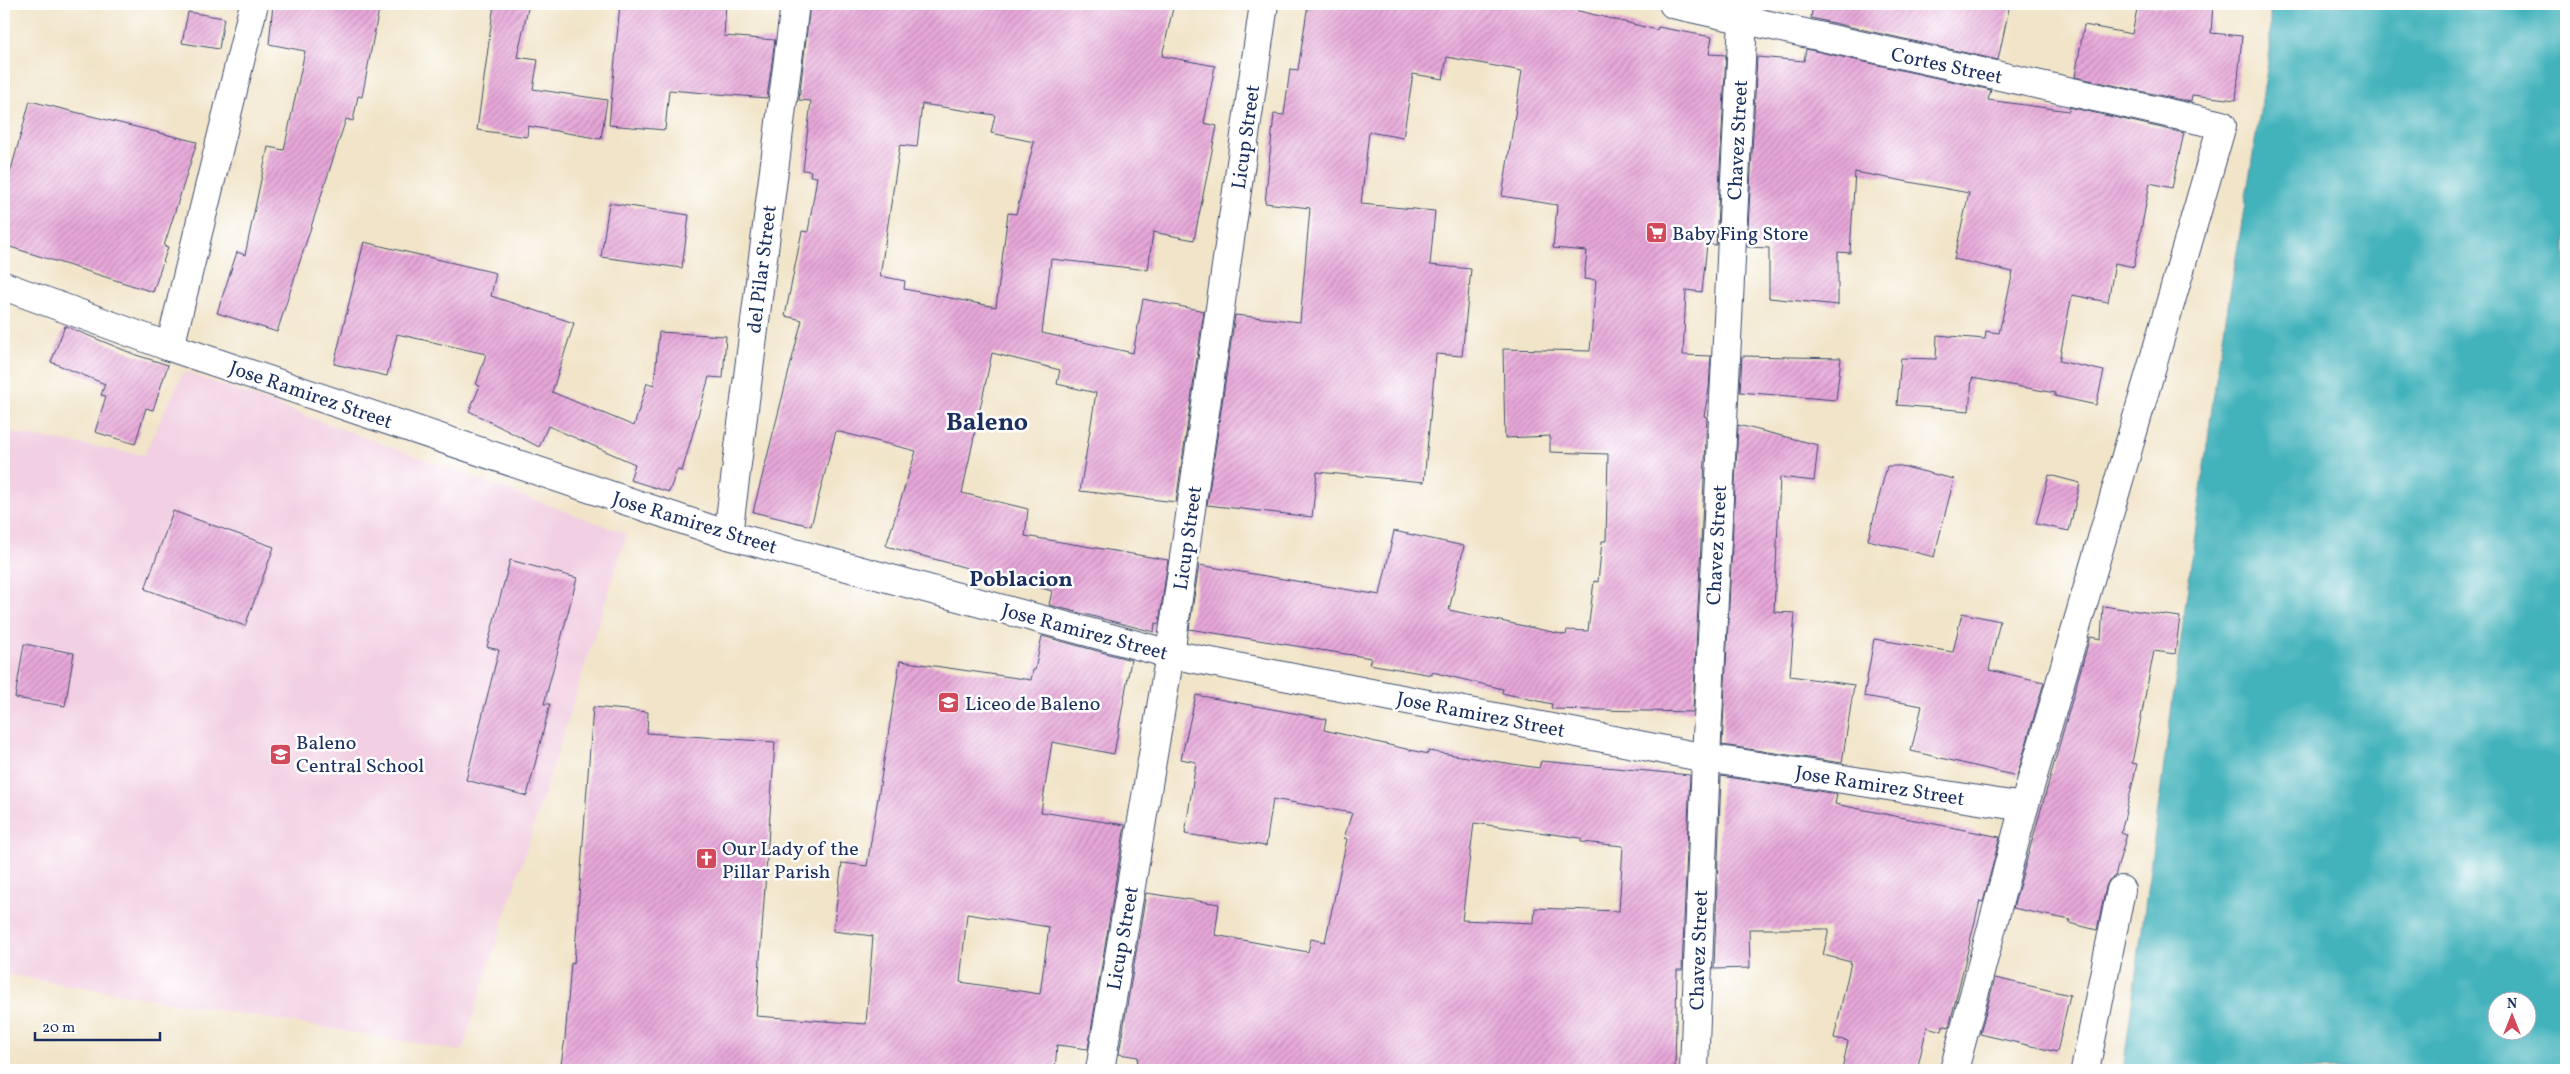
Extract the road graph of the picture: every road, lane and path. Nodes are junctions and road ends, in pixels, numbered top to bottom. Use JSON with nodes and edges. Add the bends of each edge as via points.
{"nodes":[{"id":1,"x":254,"y":4,"type":"edge"},
{"id":2,"x":795,"y":4,"type":"edge"},
{"id":3,"x":1264,"y":4,"type":"edge"},
{"id":4,"x":1673,"y":4,"type":"edge"},
{"id":5,"x":1743,"y":20,"type":"junction"},
{"id":6,"x":4,"y":286,"type":"edge"},
{"id":7,"x":170,"y":347,"type":"junction"},
{"id":8,"x":728,"y":535,"type":"junction"},
{"id":9,"x":1170,"y":654,"type":"junction"},
{"id":10,"x":1706,"y":758,"type":"junction"},
{"id":11,"x":2024,"y":806,"type":"junction"},
{"id":12,"x":2121,"y":890,"type":"dead end"},
{"id":13,"x":1100,"y":1070,"type":"edge"},
{"id":14,"x":1694,"y":1070,"type":"edge"},
{"id":15,"x":1954,"y":1070,"type":"edge"},
{"id":16,"x":2086,"y":1070,"type":"edge"}],
"edges":[{"from":1,"to":7,"type":"street"},
{"from":2,"to":8,"type":"street","name":"del Pilar Street"},
{"from":3,"to":9,"type":"street","name":"Licup Street"},
{"from":4,"to":5,"type":"street","name":"Cortes Street"},
{"from":5,"to":10,"type":"street","name":"Chavez Street"},
{"from":5,"to":11,"type":"street","name":"Cortes Street","via":[[2222,125]]},
{"from":6,"to":7,"type":"street","name":"Jose Ramirez Street"},
{"from":7,"to":8,"type":"street","name":"Jose Ramirez Street"},
{"from":8,"to":9,"type":"street","name":"Jose Ramirez Street"},
{"from":9,"to":10,"type":"street","name":"Jose Ramirez Street"},
{"from":9,"to":13,"type":"street","name":"Licup Street"},
{"from":10,"to":11,"type":"street","name":"Jose Ramirez Street"},
{"from":10,"to":14,"type":"street","name":"Chavez Street"},
{"from":11,"to":15,"type":"street"},
{"from":12,"to":16,"type":"street"}]}
